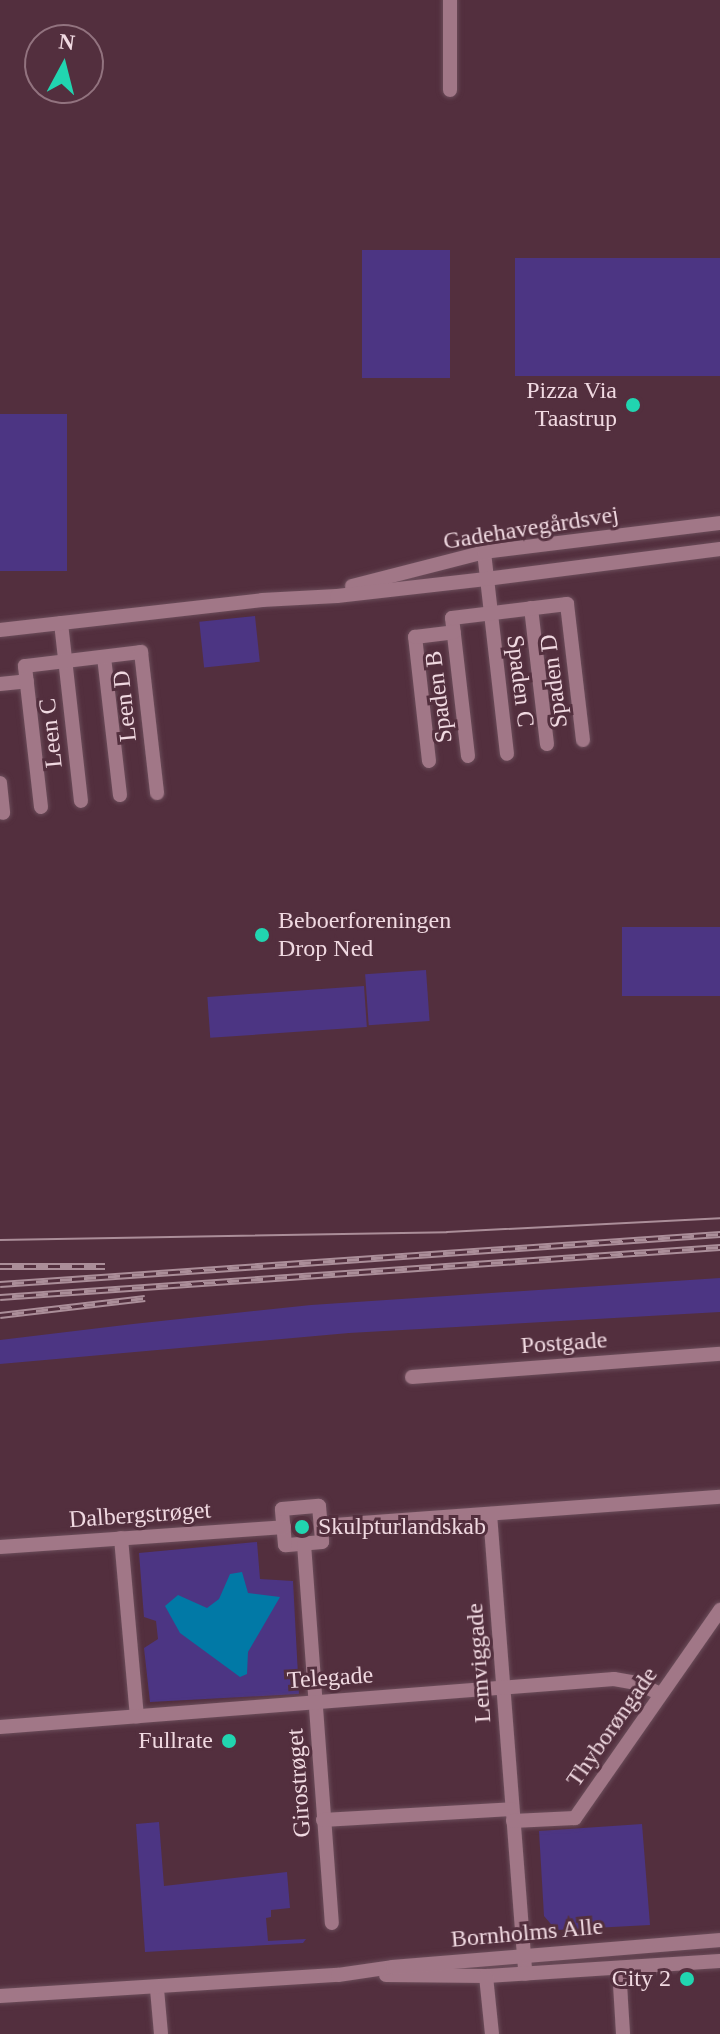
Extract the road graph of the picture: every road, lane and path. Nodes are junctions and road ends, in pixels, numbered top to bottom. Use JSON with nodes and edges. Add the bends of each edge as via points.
{"nodes":[{"id":1,"x":450,"y":0,"type":"edge"},
{"id":2,"x":450,"y":90,"type":"dead end"},
{"id":3,"x":720,"y":523,"type":"edge"},
{"id":4,"x":720,"y":549,"type":"edge"},
{"id":5,"x":484,"y":552,"type":"junction"},
{"id":6,"x":486,"y":579,"type":"junction"},
{"id":7,"x":305,"y":596,"type":"junction"},
{"id":8,"x":531,"y":608,"type":"junction"},
{"id":9,"x":489,"y":613,"type":"junction"},
{"id":10,"x":61,"y":623,"type":"junction"},
{"id":11,"x":0,"y":630,"type":"edge"},
{"id":12,"x":454,"y":632,"type":"junction"},
{"id":13,"x":104,"y":657,"type":"junction"},
{"id":14,"x":65,"y":661,"type":"junction"},
{"id":15,"x":27,"y":681,"type":"junction"},
{"id":16,"x":0,"y":684,"type":"edge"},
{"id":17,"x":583,"y":740,"type":"dead end"},
{"id":18,"x":547,"y":744,"type":"dead end"},
{"id":19,"x":507,"y":754,"type":"dead end"},
{"id":20,"x":468,"y":756,"type":"dead end"},
{"id":21,"x":429,"y":761,"type":"dead end"},
{"id":22,"x":0,"y":783,"type":"edge"},
{"id":23,"x":157,"y":793,"type":"dead end"},
{"id":24,"x":120,"y":795,"type":"dead end"},
{"id":25,"x":81,"y":801,"type":"dead end"},
{"id":26,"x":41,"y":807,"type":"dead end"},
{"id":27,"x":3,"y":813,"type":"dead end"},
{"id":28,"x":720,"y":1354,"type":"edge"},
{"id":29,"x":412,"y":1377,"type":"dead end"},
{"id":30,"x":720,"y":1497,"type":"edge"},
{"id":31,"x":490,"y":1514,"type":"junction"},
{"id":32,"x":321,"y":1526,"type":"junction"},
{"id":33,"x":284,"y":1527,"type":"junction"},
{"id":34,"x":121,"y":1538,"type":"junction"},
{"id":35,"x":304,"y":1544,"type":"junction"},
{"id":36,"x":0,"y":1547,"type":"edge"},
{"id":37,"x":720,"y":1610,"type":"edge"},
{"id":38,"x":503,"y":1687,"type":"junction"},
{"id":39,"x":661,"y":1694,"type":"junction"},
{"id":40,"x":315,"y":1700,"type":"junction"},
{"id":41,"x":137,"y":1716,"type":"junction"},
{"id":42,"x":0,"y":1727,"type":"edge"},
{"id":43,"x":512,"y":1815,"type":"junction"},
{"id":44,"x":323,"y":1820,"type":"junction"},
{"id":45,"x":332,"y":1923,"type":"dead end"},
{"id":46,"x":720,"y":1940,"type":"edge"},
{"id":47,"x":523,"y":1955,"type":"junction"},
{"id":48,"x":720,"y":1961,"type":"edge"},
{"id":49,"x":619,"y":1968,"type":"junction"},
{"id":50,"x":525,"y":1974,"type":"junction"},
{"id":51,"x":338,"y":1975,"type":"junction"},
{"id":52,"x":486,"y":1976,"type":"junction"},
{"id":53,"x":157,"y":1989,"type":"junction"},
{"id":54,"x":0,"y":1996,"type":"edge"},
{"id":55,"x":161,"y":2034,"type":"edge"},
{"id":56,"x":492,"y":2034,"type":"edge"},
{"id":57,"x":623,"y":2034,"type":"edge"}],
"edges":[{"from":1,"to":2,"type":"street"},
{"from":3,"to":5,"type":"street","name":"Gadehavegårdsvej"},
{"from":4,"to":6,"type":"street","name":"Gadehavegårdsvej"},
{"from":5,"to":6,"type":"street","name":"Spaden C"},
{"from":5,"to":7,"type":"street","name":"Gadehavegårdsvej"},
{"from":6,"to":7,"type":"street","name":"Gadehavegårdsvej"},
{"from":6,"to":9,"type":"street","name":"Spaden C"},
{"from":7,"to":10,"type":"street","name":"Gadehavegårdsvej"},
{"from":8,"to":9,"type":"street","name":"Spaden D"},
{"from":8,"to":17,"type":"street","name":"Spaden D","via":[[567,604]]},
{"from":8,"to":18,"type":"street","name":"Spaden D"},
{"from":9,"to":12,"type":"street","name":"Spaden B","via":[[452,618]]},
{"from":9,"to":19,"type":"street","name":"Spaden C"},
{"from":10,"to":11,"type":"street","name":"Gadehavegårdsvej"},
{"from":10,"to":14,"type":"street","name":"Leen C"},
{"from":12,"to":20,"type":"street","name":"Spaden B"},
{"from":12,"to":21,"type":"street","name":"Spaden B","via":[[415,637]]},
{"from":13,"to":14,"type":"street","name":"Leen D"},
{"from":13,"to":23,"type":"street","name":"Leen D","via":[[141,652]]},
{"from":13,"to":24,"type":"street","name":"Leen D"},
{"from":14,"to":15,"type":"street","name":"Leen D","via":[[25,666]]},
{"from":14,"to":25,"type":"street","name":"Leen C"},
{"from":15,"to":16,"type":"street"},
{"from":15,"to":26,"type":"street"},
{"from":22,"to":27,"type":"street"},
{"from":28,"to":29,"type":"street","name":"Postgade"},
{"from":30,"to":31,"type":"street"},
{"from":31,"to":32,"type":"street"},
{"from":31,"to":38,"type":"street","name":"Lemviggade"},
{"from":32,"to":33,"type":"street","via":[[319,1506],[282,1509]]},
{"from":32,"to":35,"type":"street","via":[[322,1542]]},
{"from":33,"to":34,"type":"street","name":"Dalbergstrøget"},
{"from":33,"to":35,"type":"street","via":[[285,1545]]},
{"from":34,"to":36,"type":"street","name":"Dalbergstrøget"},
{"from":34,"to":41,"type":"street"},
{"from":35,"to":40,"type":"street","name":"Girostrøget"},
{"from":37,"to":39,"type":"street","name":"Thyborøngade"},
{"from":38,"to":39,"type":"street","name":"Telegade","via":[[614,1679]]},
{"from":38,"to":40,"type":"street","name":"Telegade"},
{"from":38,"to":43,"type":"street","name":"Lemviggade"},
{"from":39,"to":43,"type":"street","name":"Thyborøngade","via":[[575,1818]]},
{"from":40,"to":41,"type":"street","name":"Telegade"},
{"from":40,"to":44,"type":"street","name":"Girostrøget"},
{"from":41,"to":42,"type":"street","name":"Telegade"},
{"from":43,"to":44,"type":"street"},
{"from":43,"to":47,"type":"street","name":"Lemviggade"},
{"from":44,"to":45,"type":"street","name":"Girostrøget"},
{"from":46,"to":47,"type":"street","name":"Bornholms Alle"},
{"from":47,"to":50,"type":"street","name":"Lemviggade"},
{"from":47,"to":51,"type":"street","name":"Bornholms Alle"},
{"from":48,"to":49,"type":"street","name":"Bornholms Alle"},
{"from":49,"to":50,"type":"street","name":"Bornholms Alle"},
{"from":49,"to":57,"type":"street"},
{"from":50,"to":52,"type":"street","name":"Bornholms Alle"},
{"from":51,"to":52,"type":"street","name":"Bornholms Alle"},
{"from":51,"to":53,"type":"street","name":"Bornholms Alle"},
{"from":52,"to":56,"type":"street"},
{"from":53,"to":54,"type":"street","name":"Bornholms Alle"},
{"from":53,"to":55,"type":"street"}]}
